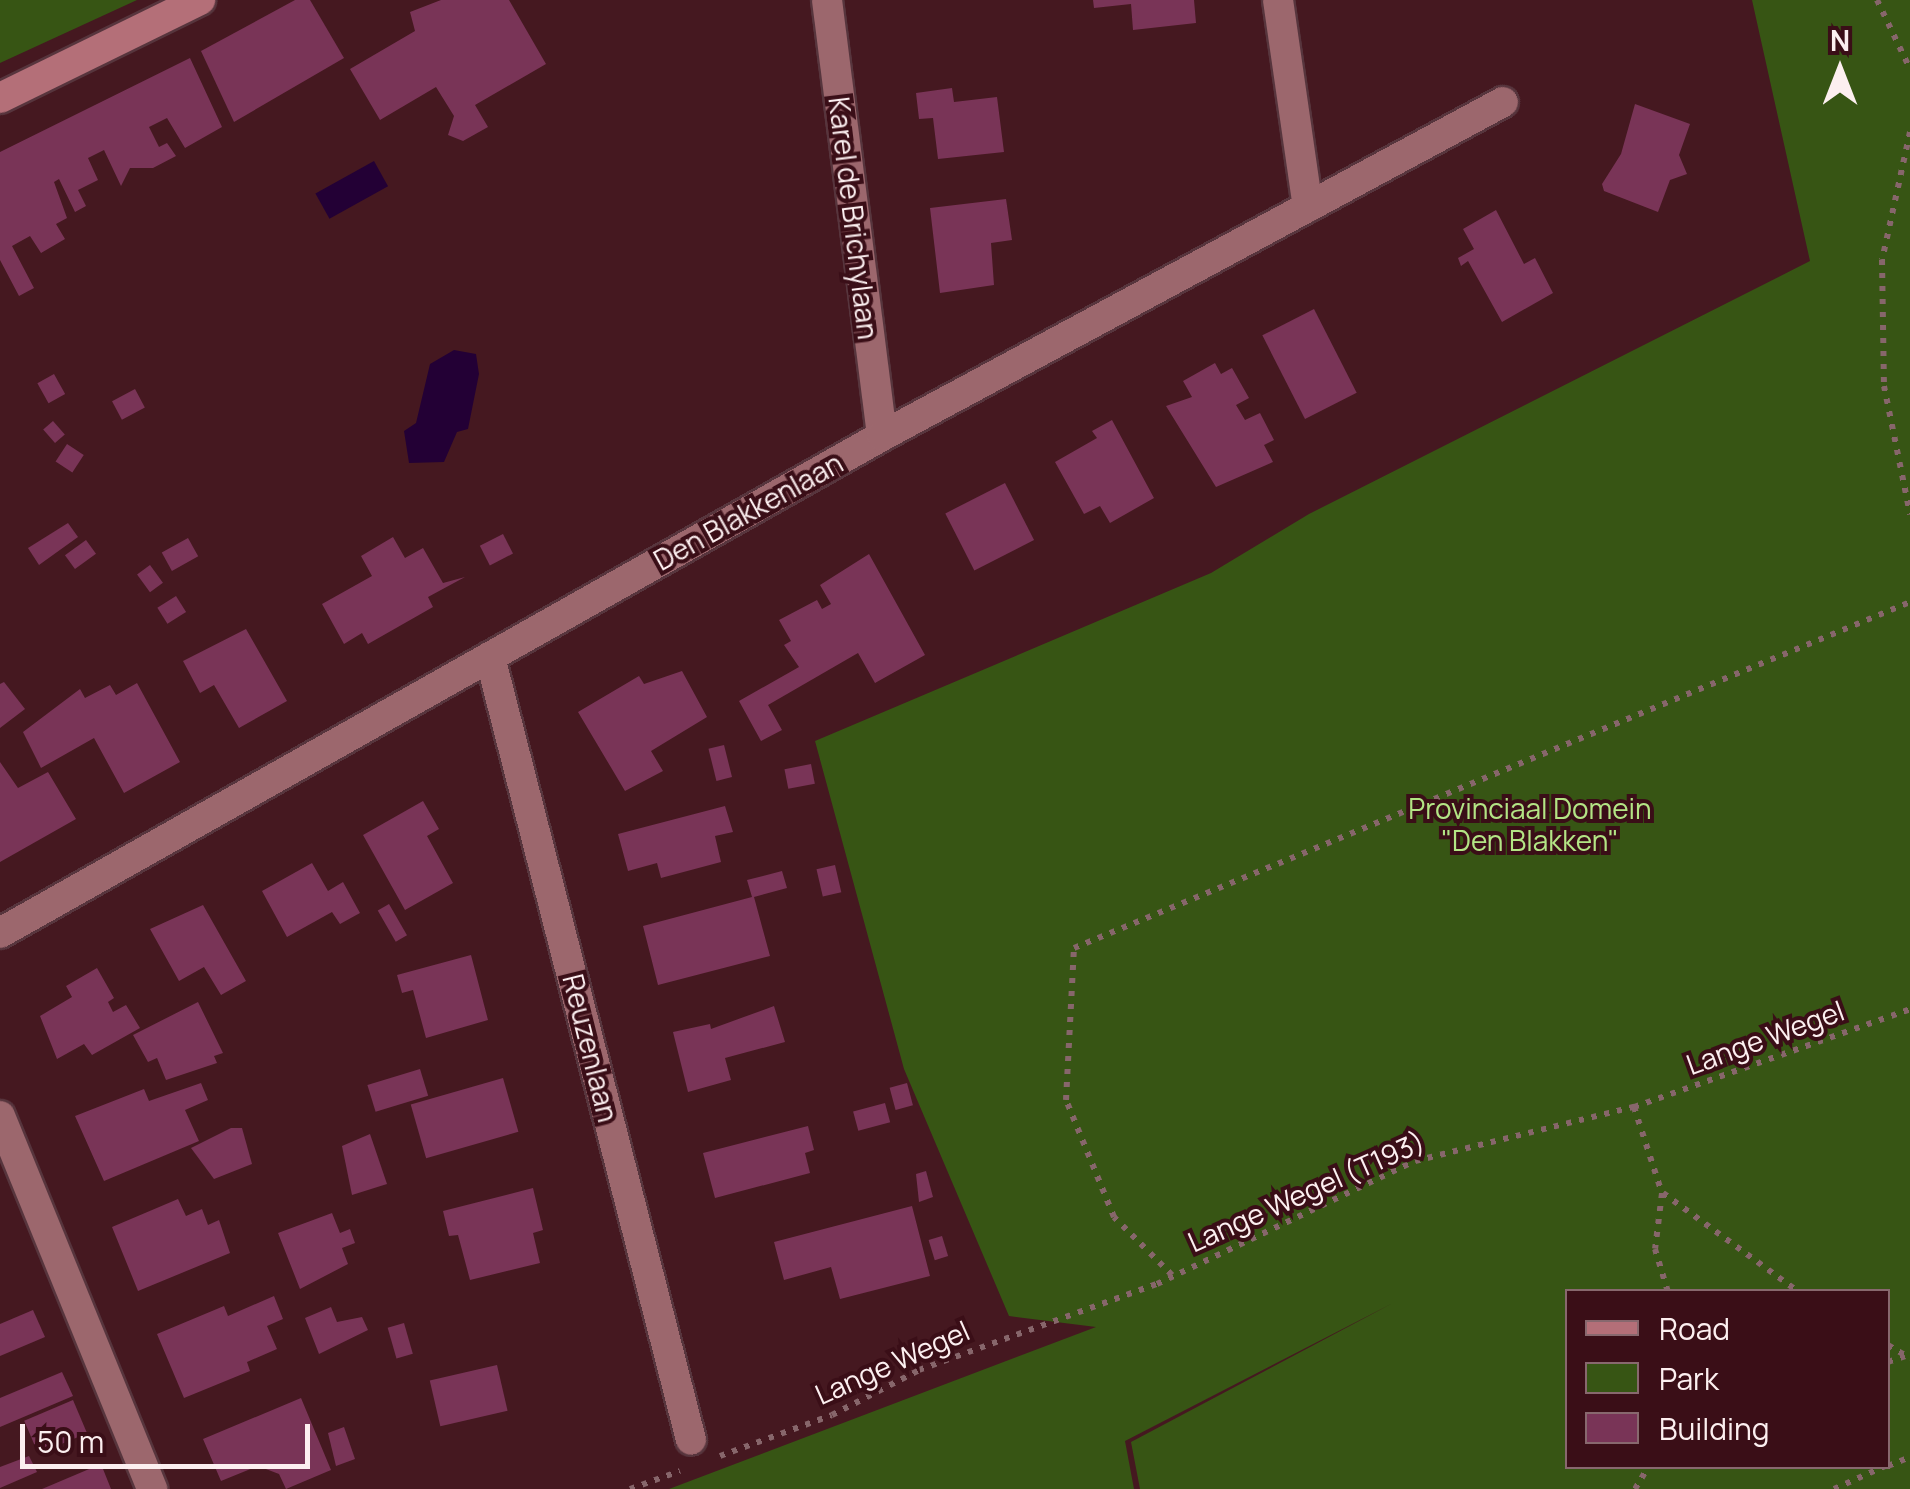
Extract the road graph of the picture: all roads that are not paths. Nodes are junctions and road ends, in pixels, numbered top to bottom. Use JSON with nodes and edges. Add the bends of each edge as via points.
{"nodes":[{"id":1,"x":200,"y":0,"type":"edge"},
{"id":2,"x":827,"y":0,"type":"edge"},
{"id":3,"x":1278,"y":0,"type":"edge"},
{"id":4,"x":0,"y":98,"type":"edge"},
{"id":5,"x":1504,"y":102,"type":"dead end"},
{"id":6,"x":1308,"y":207,"type":"junction"},
{"id":7,"x":882,"y":436,"type":"junction"},
{"id":8,"x":490,"y":657,"type":"junction"},
{"id":9,"x":0,"y":933,"type":"edge"},
{"id":10,"x":0,"y":1116,"type":"edge"},
{"id":11,"x":701,"y":1454,"type":"road end"},
{"id":12,"x":152,"y":1489,"type":"edge"}],
"edges":[{"from":1,"to":4,"type":"main road"},
{"from":2,"to":7,"type":"street","name":"Karel de Brichylaan"},
{"from":3,"to":6,"type":"street"},
{"from":5,"to":6,"type":"street","name":"Den Blakkenlaan"},
{"from":6,"to":7,"type":"street","name":"Den Blakkenlaan"},
{"from":7,"to":8,"type":"street","name":"Den Blakkenlaan"},
{"from":8,"to":9,"type":"street","name":"Den Blakkenlaan"},
{"from":8,"to":11,"type":"street","name":"Reuzenlaan"},
{"from":10,"to":12,"type":"street"}]}
